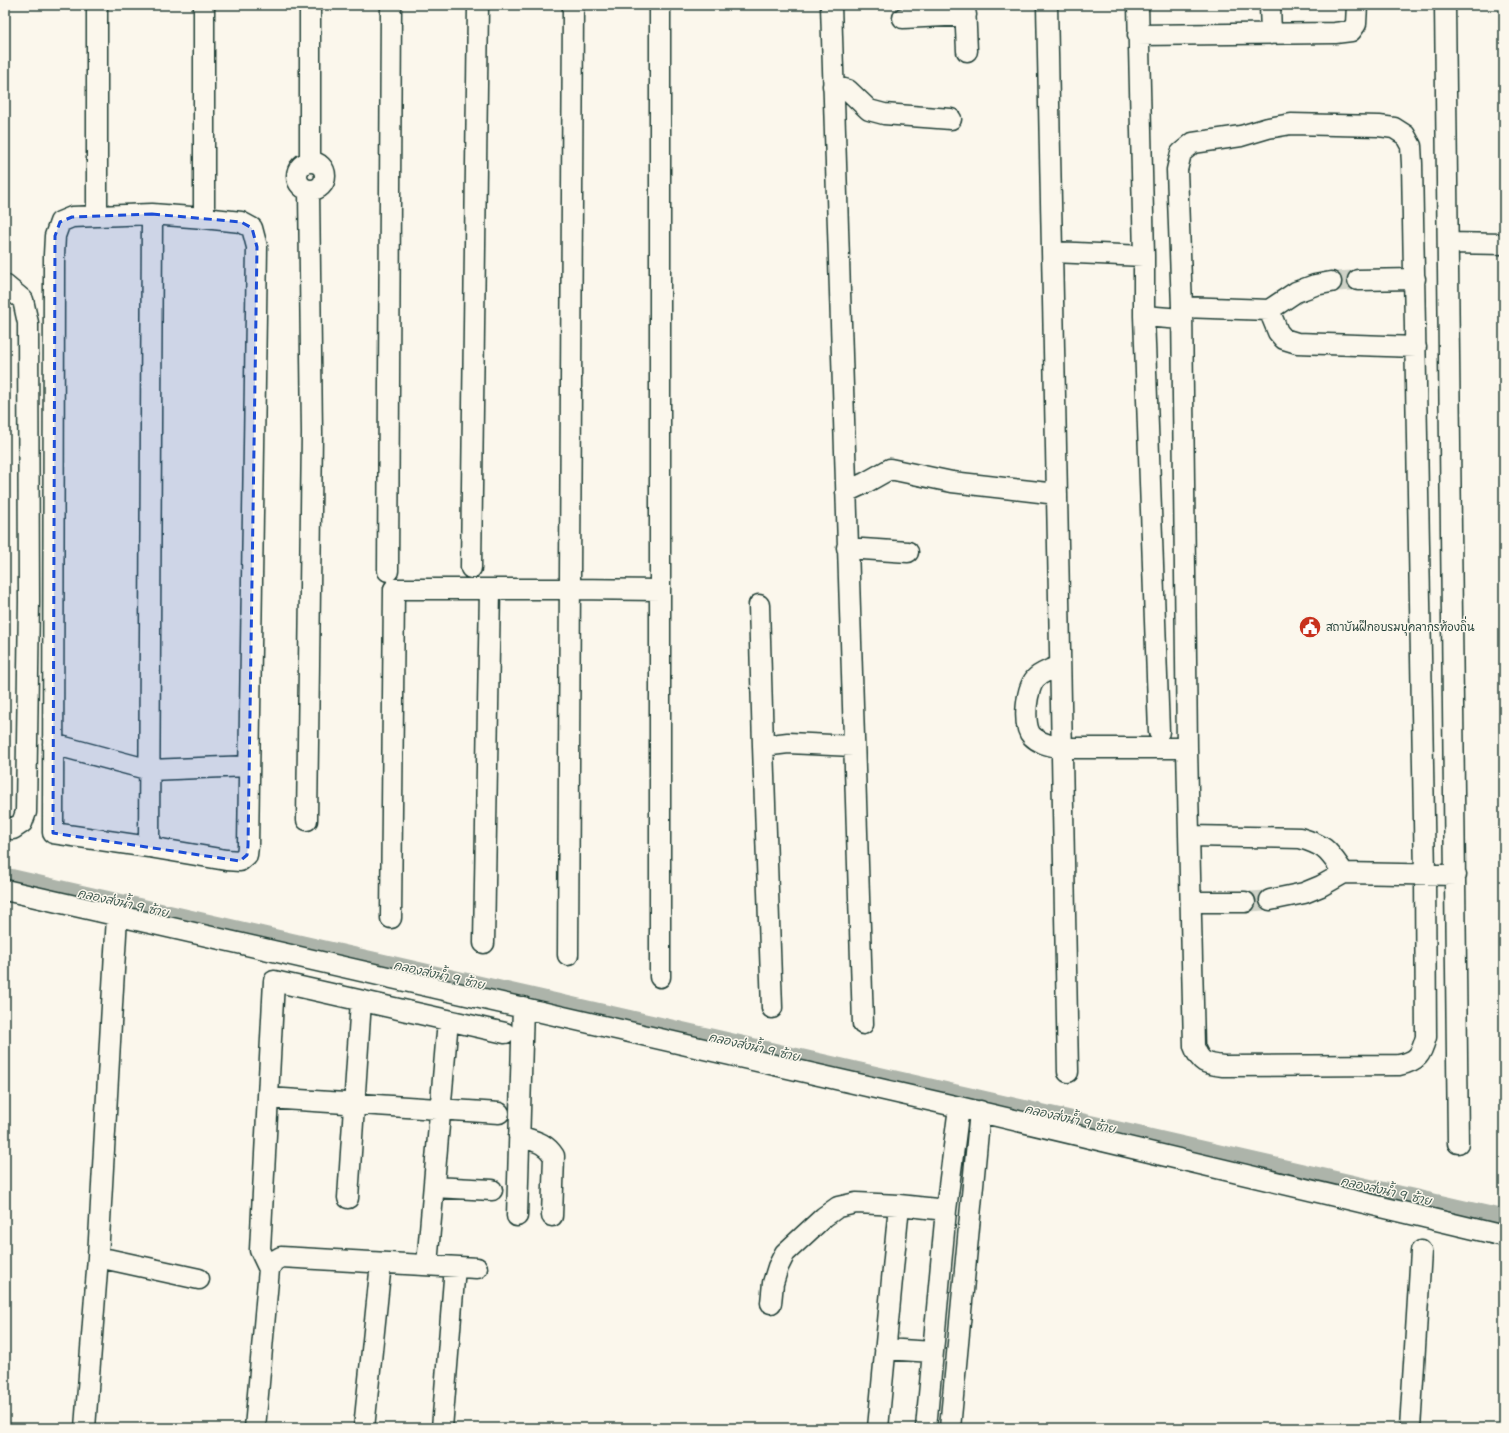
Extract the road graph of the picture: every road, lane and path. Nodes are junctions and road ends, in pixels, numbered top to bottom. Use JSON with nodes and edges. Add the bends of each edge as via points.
{"nodes":[{"id":1,"x":97,"y":5,"type":"edge"},
{"id":2,"x":204,"y":5,"type":"edge"},
{"id":3,"x":310,"y":5,"type":"edge"},
{"id":4,"x":391,"y":5,"type":"edge"},
{"id":5,"x":478,"y":5,"type":"edge"},
{"id":6,"x":573,"y":5,"type":"edge"},
{"id":7,"x":660,"y":5,"type":"edge"},
{"id":8,"x":831,"y":5,"type":"edge"},
{"id":9,"x":1047,"y":5,"type":"edge"},
{"id":10,"x":1138,"y":5,"type":"edge"},
{"id":11,"x":1270,"y":5,"type":"edge"},
{"id":12,"x":1357,"y":5,"type":"edge"},
{"id":13,"x":1445,"y":5,"type":"edge"},
{"id":14,"x":966,"y":10,"type":"edge"},
{"id":15,"x":903,"y":18,"type":"dead end"},
{"id":16,"x":1271,"y":34,"type":"junction"},
{"id":17,"x":1138,"y":35,"type":"junction"},
{"id":18,"x":968,"y":51,"type":"dead end"},
{"id":19,"x":833,"y":86,"type":"junction"},
{"id":20,"x":951,"y":119,"type":"dead end"},
{"id":21,"x":152,"y":214,"type":"junction"},
{"id":22,"x":97,"y":216,"type":"junction"},
{"id":23,"x":204,"y":218,"type":"junction"},
{"id":24,"x":1448,"y":243,"type":"junction"},
{"id":25,"x":1504,"y":244,"type":"edge"},
{"id":26,"x":1053,"y":252,"type":"junction"},
{"id":27,"x":1144,"y":256,"type":"junction"},
{"id":28,"x":1415,"y":279,"type":"junction"},
{"id":29,"x":1358,"y":280,"type":"tunnel mouth"},
{"id":30,"x":1331,"y":282,"type":"tunnel mouth"},
{"id":31,"x":5,"y":285,"type":"edge"},
{"id":32,"x":1269,"y":310,"type":"junction"},
{"id":33,"x":1181,"y":313,"type":"junction"},
{"id":34,"x":1144,"y":316,"type":"junction"},
{"id":35,"x":1416,"y":347,"type":"junction"},
{"id":36,"x":846,"y":492,"type":"junction"},
{"id":37,"x":1057,"y":494,"type":"junction"},
{"id":38,"x":847,"y":548,"type":"junction"},
{"id":39,"x":908,"y":552,"type":"dead end"},
{"id":40,"x":471,"y":568,"type":"dead end"},
{"id":41,"x":388,"y":571,"type":"dead end"},
{"id":42,"x":490,"y":589,"type":"junction"},
{"id":43,"x":570,"y":589,"type":"junction"},
{"id":44,"x":660,"y":590,"type":"junction"},
{"id":45,"x":759,"y":605,"type":"dead end"},
{"id":46,"x":1059,"y":666,"type":"junction"},
{"id":47,"x":1159,"y":732,"type":"dead end"},
{"id":48,"x":53,"y":744,"type":"junction"},
{"id":49,"x":763,"y":746,"type":"junction"},
{"id":50,"x":853,"y":746,"type":"junction"},
{"id":51,"x":1061,"y":748,"type":"junction"},
{"id":52,"x":1187,"y":748,"type":"junction"},
{"id":53,"x":249,"y":766,"type":"junction"},
{"id":54,"x":150,"y":770,"type":"junction"},
{"id":55,"x":307,"y":820,"type":"dead end"},
{"id":56,"x":5,"y":827,"type":"edge"},
{"id":57,"x":1189,"y":836,"type":"junction"},
{"id":58,"x":149,"y":847,"type":"junction"},
{"id":59,"x":1344,"y":873,"type":"junction"},
{"id":60,"x":1425,"y":875,"type":"junction"},
{"id":61,"x":1456,"y":875,"type":"junction"},
{"id":62,"x":5,"y":890,"type":"edge"},
{"id":63,"x":1270,"y":900,"type":"tunnel mouth"},
{"id":64,"x":1191,"y":902,"type":"junction"},
{"id":65,"x":1245,"y":902,"type":"tunnel mouth"},
{"id":66,"x":117,"y":916,"type":"junction"},
{"id":67,"x":391,"y":918,"type":"dead end"},
{"id":68,"x":484,"y":943,"type":"dead end"},
{"id":69,"x":568,"y":955,"type":"dead end"},
{"id":70,"x":660,"y":977,"type":"dead end"},
{"id":71,"x":361,"y":1001,"type":"junction"},
{"id":72,"x":524,"y":1007,"type":"junction"},
{"id":73,"x":772,"y":1008,"type":"dead end"},
{"id":74,"x":448,"y":1020,"type":"junction"},
{"id":75,"x":863,"y":1024,"type":"dead end"},
{"id":76,"x":505,"y":1033,"type":"dead end"},
{"id":77,"x":1068,"y":1072,"type":"dead end"},
{"id":78,"x":268,"y":1098,"type":"junction"},
{"id":79,"x":355,"y":1103,"type":"junction"},
{"id":80,"x":959,"y":1107,"type":"junction"},
{"id":81,"x":440,"y":1109,"type":"junction"},
{"id":82,"x":980,"y":1111,"type":"junction"},
{"id":83,"x":499,"y":1113,"type":"dead end"},
{"id":84,"x":519,"y":1136,"type":"junction"},
{"id":85,"x":1458,"y":1143,"type":"dead end"},
{"id":86,"x":434,"y":1187,"type":"junction"},
{"id":87,"x":492,"y":1190,"type":"dead end"},
{"id":88,"x":348,"y":1198,"type":"dead end"},
{"id":89,"x":899,"y":1205,"type":"junction"},
{"id":90,"x":946,"y":1210,"type":"junction"},
{"id":91,"x":517,"y":1216,"type":"dead end"},
{"id":92,"x":552,"y":1216,"type":"dead end"},
{"id":93,"x":1504,"y":1236,"type":"edge"},
{"id":94,"x":1421,"y":1251,"type":"dead end"},
{"id":95,"x":98,"y":1257,"type":"junction"},
{"id":96,"x":380,"y":1263,"type":"junction"},
{"id":97,"x":427,"y":1265,"type":"junction"},
{"id":98,"x":455,"y":1267,"type":"junction"},
{"id":99,"x":477,"y":1268,"type":"dead end"},
{"id":100,"x":269,"y":1269,"type":"junction"},
{"id":101,"x":199,"y":1279,"type":"dead end"},
{"id":102,"x":771,"y":1303,"type":"dead end"},
{"id":103,"x":885,"y":1349,"type":"junction"},
{"id":104,"x":933,"y":1352,"type":"junction"},
{"id":105,"x":84,"y":1428,"type":"edge"},
{"id":106,"x":255,"y":1428,"type":"edge"},
{"id":107,"x":364,"y":1428,"type":"edge"},
{"id":108,"x":442,"y":1428,"type":"edge"},
{"id":109,"x":878,"y":1428,"type":"edge"},
{"id":110,"x":926,"y":1428,"type":"edge"},
{"id":111,"x":950,"y":1428,"type":"edge"},
{"id":112,"x":1410,"y":1428,"type":"edge"}],
"edges":[{"from":1,"to":22,"type":"street"},
{"from":2,"to":23,"type":"street"},
{"from":3,"to":55,"type":"street","via":[[310,162],[298,169],[297,176],[298,183],[309,191],[312,433]]},
{"from":4,"to":41,"type":"street"},
{"from":5,"to":40,"type":"street"},
{"from":6,"to":43,"type":"street"},
{"from":7,"to":44,"type":"street"},
{"from":8,"to":19,"type":"street"},
{"from":9,"to":26,"type":"street"},
{"from":10,"to":17,"type":"street"},
{"from":11,"to":16,"type":"street"},
{"from":12,"to":16,"type":"street","via":[[1356,24],[1351,31],[1335,34]]},
{"from":13,"to":24,"type":"street"},
{"from":14,"to":15,"type":"street"},
{"from":14,"to":18,"type":"street"},
{"from":16,"to":17,"type":"street"},
{"from":17,"to":27,"type":"street"},
{"from":19,"to":20,"type":"street","via":[[848,90],[869,110],[884,114]]},
{"from":19,"to":36,"type":"street"},
{"from":21,"to":22,"type":"street"},
{"from":21,"to":23,"type":"street"},
{"from":21,"to":54,"type":"street"},
{"from":22,"to":48,"type":"street","via":[[72,217],[60,222],[55,236]]},
{"from":23,"to":53,"type":"street","via":[[241,222],[252,228],[257,247]]},
{"from":24,"to":25,"type":"street"},
{"from":24,"to":61,"type":"street"},
{"from":26,"to":27,"type":"street"},
{"from":26,"to":37,"type":"street"},
{"from":27,"to":34,"type":"street"},
{"from":28,"to":29,"type":"street"},
{"from":28,"to":33,"type":"street","via":[[1411,146],[1405,135],[1394,128],[1379,126],[1290,124],[1241,136],[1193,143],[1181,153],[1177,170]]},
{"from":28,"to":35,"type":"street"},
{"from":30,"to":32,"type":"street","via":[[1296,292]]},
{"from":31,"to":56,"type":"street","via":[[23,300],[28,323],[29,601],[26,812],[22,823],[12,828]]},
{"from":32,"to":33,"type":"street"},
{"from":32,"to":35,"type":"street","via":[[1278,332],[1284,339],[1297,343]]},
{"from":33,"to":34,"type":"street"},
{"from":33,"to":52,"type":"street"},
{"from":34,"to":47,"type":"street"},
{"from":35,"to":60,"type":"street"},
{"from":36,"to":37,"type":"street","via":[[890,469],[952,482]]},
{"from":36,"to":38,"type":"street"},
{"from":37,"to":46,"type":"street"},
{"from":38,"to":39,"type":"street"},
{"from":38,"to":50,"type":"street"},
{"from":42,"to":43,"type":"street"},
{"from":42,"to":67,"type":"street","via":[[394,589]]},
{"from":42,"to":68,"type":"street"},
{"from":43,"to":44,"type":"street"},
{"from":43,"to":69,"type":"street"},
{"from":44,"to":70,"type":"street"},
{"from":45,"to":49,"type":"street"},
{"from":46,"to":51,"type":"street"},
{"from":46,"to":51,"type":"street","via":[[1037,678],[1032,684],[1027,696],[1027,725],[1031,735],[1038,741]]},
{"from":48,"to":54,"type":"street"},
{"from":48,"to":58,"type":"street","via":[[53,833]]},
{"from":49,"to":50,"type":"street"},
{"from":49,"to":73,"type":"street"},
{"from":50,"to":75,"type":"street"},
{"from":51,"to":52,"type":"street"},
{"from":51,"to":77,"type":"street"},
{"from":52,"to":57,"type":"street"},
{"from":53,"to":54,"type":"street"},
{"from":53,"to":58,"type":"street","via":[[248,846],[247,855],[240,861]]},
{"from":54,"to":58,"type":"street"},
{"from":57,"to":59,"type":"street","via":[[1300,838],[1316,843],[1328,851]]},
{"from":57,"to":64,"type":"street"},
{"from":59,"to":60,"type":"street"},
{"from":59,"to":63,"type":"street","via":[[1304,893]]},
{"from":60,"to":61,"type":"street"},
{"from":60,"to":64,"type":"street","via":[[1426,1037],[1422,1052],[1411,1062],[1399,1065],[1223,1066],[1207,1064],[1198,1057],[1194,1046]]},
{"from":61,"to":85,"type":"street"},
{"from":62,"to":66,"type":"street"},
{"from":64,"to":65,"type":"street"},
{"from":66,"to":72,"type":"street"},
{"from":66,"to":95,"type":"street"},
{"from":71,"to":74,"type":"street"},
{"from":71,"to":78,"type":"street","via":[[274,981]]},
{"from":71,"to":79,"type":"street"},
{"from":72,"to":80,"type":"street"},
{"from":72,"to":84,"type":"street"},
{"from":74,"to":76,"type":"street"},
{"from":74,"to":81,"type":"street"},
{"from":78,"to":79,"type":"street"},
{"from":78,"to":100,"type":"street","via":[[260,1250]]},
{"from":79,"to":81,"type":"street"},
{"from":79,"to":88,"type":"street"},
{"from":80,"to":82,"type":"street"},
{"from":80,"to":90,"type":"street"},
{"from":81,"to":83,"type":"street"},
{"from":81,"to":86,"type":"street"},
{"from":82,"to":93,"type":"street"},
{"from":82,"to":111,"type":"street"},
{"from":84,"to":91,"type":"street"},
{"from":84,"to":92,"type":"street","via":[[543,1144],[554,1156]]},
{"from":86,"to":87,"type":"street"},
{"from":86,"to":97,"type":"street"},
{"from":89,"to":90,"type":"street"},
{"from":89,"to":102,"type":"street","via":[[856,1203],[838,1207],[824,1217],[785,1253],[773,1283]]},
{"from":89,"to":103,"type":"street"},
{"from":90,"to":104,"type":"street"},
{"from":94,"to":112,"type":"street"},
{"from":95,"to":101,"type":"street"},
{"from":95,"to":105,"type":"street"},
{"from":96,"to":97,"type":"street"},
{"from":96,"to":100,"type":"street","via":[[281,1257],[274,1261]]},
{"from":96,"to":107,"type":"street"},
{"from":97,"to":98,"type":"street"},
{"from":98,"to":99,"type":"street"},
{"from":98,"to":108,"type":"street"},
{"from":100,"to":106,"type":"street"},
{"from":103,"to":104,"type":"street"},
{"from":103,"to":109,"type":"street"},
{"from":104,"to":110,"type":"street"}]}
